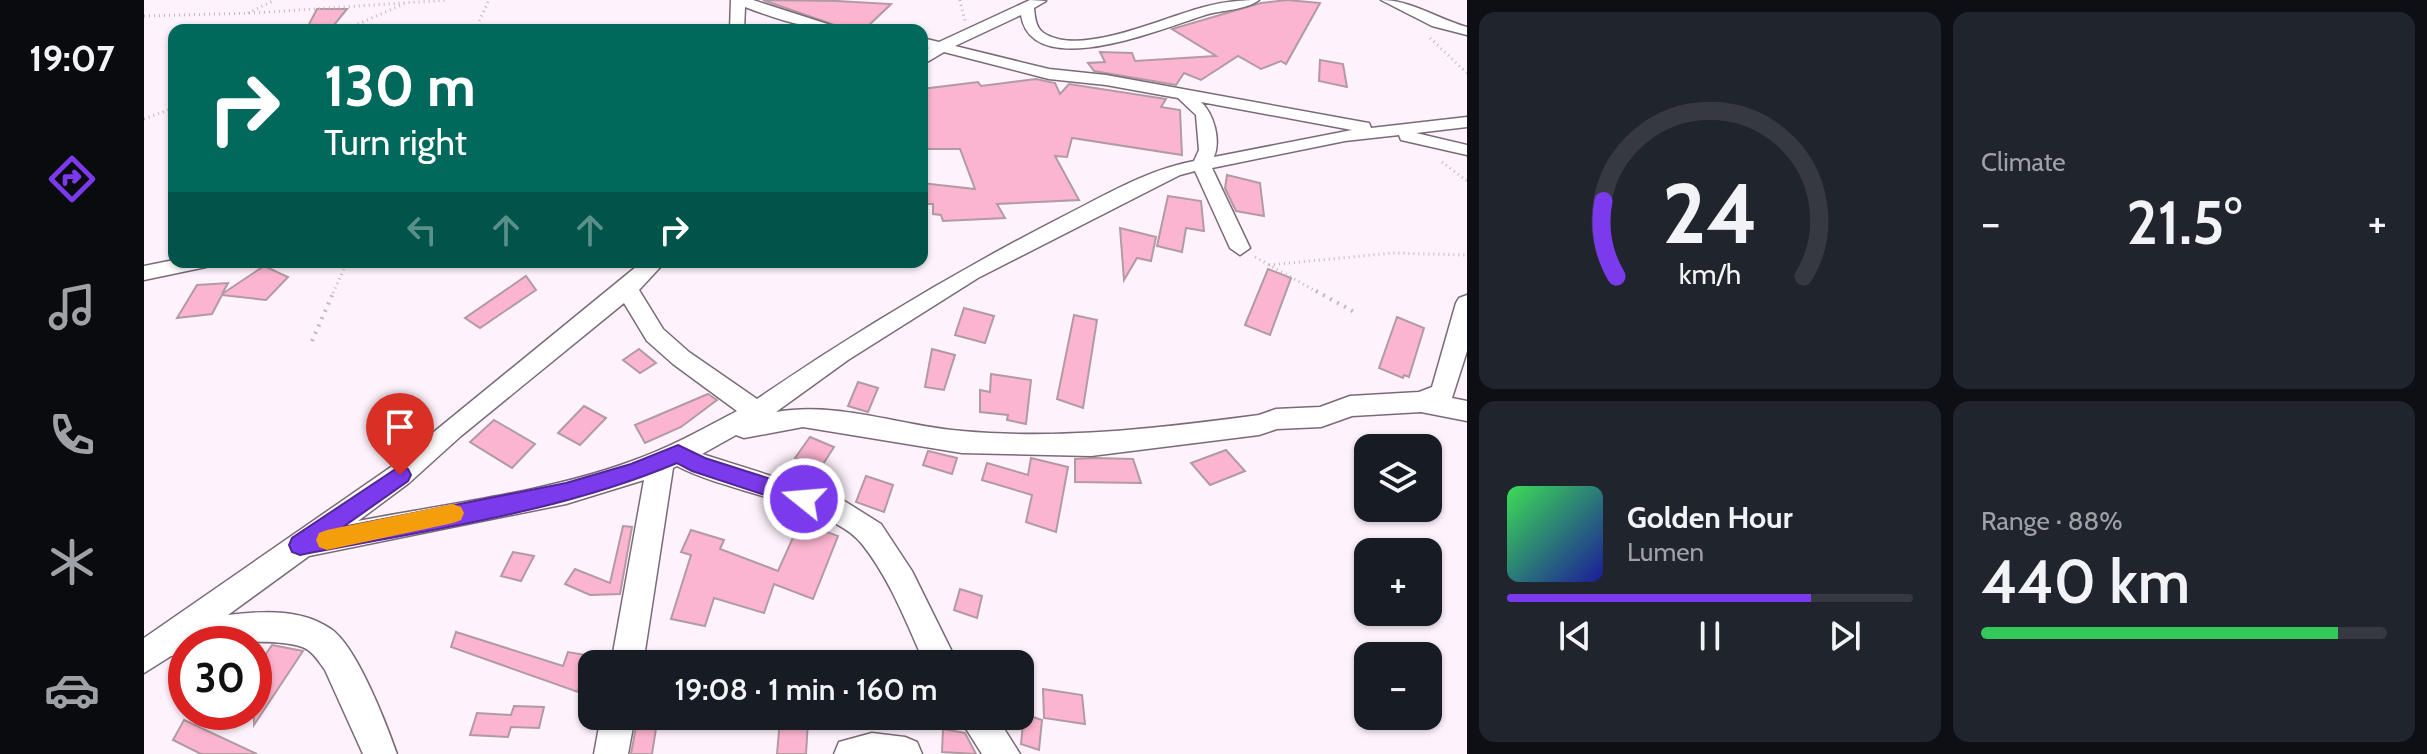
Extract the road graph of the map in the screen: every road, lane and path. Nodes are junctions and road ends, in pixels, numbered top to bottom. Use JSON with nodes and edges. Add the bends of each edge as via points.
{"nodes":[{"id":1,"x":275,"y":0,"type":"edge"},
{"id":2,"x":448,"y":0,"type":"edge"},
{"id":3,"x":489,"y":0,"type":"edge"},
{"id":4,"x":739,"y":0,"type":"edge"},
{"id":5,"x":1252,"y":0,"type":"edge"},
{"id":6,"x":1388,"y":0,"type":"edge"},
{"id":7,"x":410,"y":1,"type":"edge"},
{"id":8,"x":1034,"y":3,"type":"edge"},
{"id":9,"x":1414,"y":13,"type":"junction"},
{"id":10,"x":246,"y":14,"type":"junction"},
{"id":11,"x":144,"y":16,"type":"edge"},
{"id":12,"x":358,"y":24,"type":"edge"},
{"id":13,"x":478,"y":24,"type":"edge"},
{"id":14,"x":737,"y":24,"type":"edge"},
{"id":15,"x":811,"y":24,"type":"edge"},
{"id":16,"x":1467,"y":31,"type":"edge"},
{"id":17,"x":928,"y":43,"type":"edge"},
{"id":18,"x":944,"y":45,"type":"junction"},
{"id":19,"x":928,"y":56,"type":"edge"},
{"id":20,"x":1467,"y":73,"type":"edge"},
{"id":21,"x":1183,"y":94,"type":"junction"},
{"id":22,"x":168,"y":110,"type":"edge"},
{"id":23,"x":144,"y":119,"type":"edge"},
{"id":24,"x":1467,"y":122,"type":"edge"},
{"id":25,"x":1384,"y":131,"type":"junction"},
{"id":26,"x":1467,"y":150,"type":"edge"},
{"id":27,"x":1201,"y":165,"type":"junction"},
{"id":28,"x":1240,"y":248,"type":"joint"},
{"id":29,"x":1467,"y":255,"type":"edge"},
{"id":30,"x":1269,"y":265,"type":"junction"},
{"id":31,"x":169,"y":268,"type":"edge"},
{"id":32,"x":344,"y":268,"type":"edge"},
{"id":33,"x":649,"y":268,"type":"edge"},
{"id":34,"x":144,"y":273,"type":"edge"},
{"id":35,"x":627,"y":289,"type":"junction"},
{"id":36,"x":1467,"y":303,"type":"edge"},
{"id":37,"x":1358,"y":314,"type":"dead end"},
{"id":38,"x":312,"y":341,"type":"dead end"},
{"id":39,"x":1421,"y":402,"type":"junction"},
{"id":40,"x":1467,"y":411,"type":"edge"},
{"id":41,"x":757,"y":412,"type":"junction"},
{"id":42,"x":722,"y":433,"type":"junction"},
{"id":43,"x":669,"y":457,"type":"junction"},
{"id":44,"x":300,"y":545,"type":"junction"},
{"id":45,"x":154,"y":650,"type":"edge"},
{"id":46,"x":630,"y":650,"type":"edge"},
{"id":47,"x":935,"y":650,"type":"edge"},
{"id":48,"x":615,"y":730,"type":"edge"},
{"id":49,"x":985,"y":730,"type":"edge"},
{"id":50,"x":380,"y":754,"type":"edge"},
{"id":51,"x":611,"y":754,"type":"edge"},
{"id":52,"x":851,"y":754,"type":"edge"},
{"id":53,"x":905,"y":754,"type":"edge"},
{"id":54,"x":1003,"y":754,"type":"edge"}],
"edges":[{"from":1,"to":10,"type":"path"},
{"from":2,"to":7,"type":"path"},
{"from":3,"to":13,"type":"path"},
{"from":4,"to":14,"type":"street"},
{"from":4,"to":15,"type":"street"},
{"from":5,"to":8,"type":"street","via":[[1132,34],[1056,43],[1028,24]]},
{"from":6,"to":9,"type":"street"},
{"from":7,"to":10,"type":"path"},
{"from":7,"to":12,"type":"path"},
{"from":8,"to":18,"type":"street"},
{"from":9,"to":16,"type":"street"},
{"from":9,"to":20,"type":"path","via":[[1423,21],[1422,32]]},
{"from":10,"to":11,"type":"path"},
{"from":17,"to":18,"type":"street"},
{"from":18,"to":19,"type":"street"},
{"from":18,"to":21,"type":"street","via":[[1013,67]]},
{"from":21,"to":25,"type":"street"},
{"from":21,"to":27,"type":"street","via":[[1204,114],[1208,150]]},
{"from":22,"to":23,"type":"path"},
{"from":24,"to":25,"type":"street"},
{"from":25,"to":26,"type":"street"},
{"from":25,"to":27,"type":"street"},
{"from":27,"to":28,"type":"street"},
{"from":27,"to":41,"type":"street","via":[[1154,178],[971,273]]},
{"from":28,"to":30,"type":"path"},
{"from":29,"to":30,"type":"path","via":[[1374,253]]},
{"from":30,"to":37,"type":"path"},
{"from":31,"to":34,"type":"street"},
{"from":32,"to":38,"type":"path"},
{"from":33,"to":35,"type":"street"},
{"from":35,"to":41,"type":"street","via":[[655,335]]},
{"from":35,"to":44,"type":"street","via":[[400,475]]},
{"from":36,"to":39,"type":"street","via":[[1442,393]]},
{"from":39,"to":40,"type":"street"},
{"from":39,"to":42,"type":"street","via":[[1350,406],[1321,417],[1091,445],[962,442],[803,417]]},
{"from":41,"to":42,"type":"street"},
{"from":42,"to":43,"type":"street"},
{"from":43,"to":44,"type":"street","via":[[566,492]]},
{"from":43,"to":46,"type":"street"},
{"from":43,"to":47,"type":"street","via":[[828,506],[871,533],[902,581]]},
{"from":44,"to":45,"type":"street"},
{"from":45,"to":50,"type":"street","via":[[240,628],[298,630],[319,638],[331,650]]},
{"from":48,"to":51,"type":"street"},
{"from":49,"to":54,"type":"street"},
{"from":52,"to":53,"type":"street"}]}
